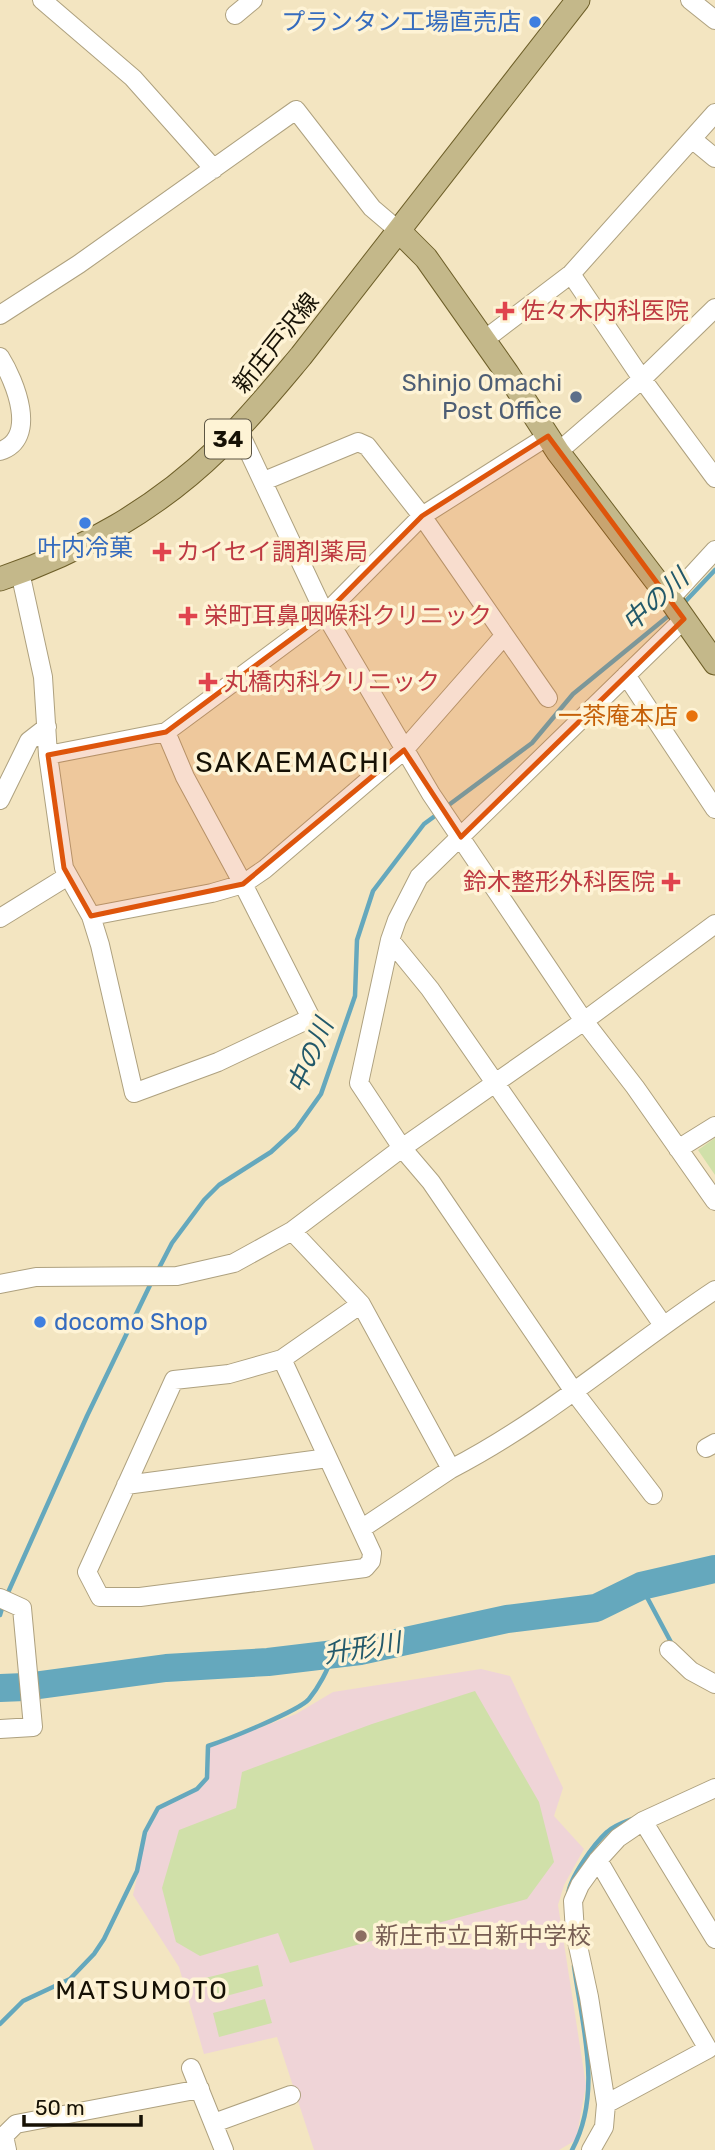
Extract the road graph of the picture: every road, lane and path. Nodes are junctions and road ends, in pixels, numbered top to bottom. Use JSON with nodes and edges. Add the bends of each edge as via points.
{"nodes":[{"id":1,"x":42,"y":0,"type":"edge"},
{"id":2,"x":253,"y":0,"type":"edge"},
{"id":3,"x":578,"y":0,"type":"edge"},
{"id":4,"x":690,"y":0,"type":"edge"},
{"id":5,"x":235,"y":15,"type":"dead end"},
{"id":6,"x":715,"y":20,"type":"edge"},
{"id":7,"x":715,"y":113,"type":"edge"},
{"id":8,"x":692,"y":139,"type":"junction"},
{"id":9,"x":715,"y":158,"type":"edge"},
{"id":10,"x":214,"y":169,"type":"junction"},
{"id":11,"x":399,"y":231,"type":"junction"},
{"id":12,"x":570,"y":274,"type":"junction"},
{"id":13,"x":715,"y":308,"type":"edge"},
{"id":14,"x":0,"y":315,"type":"edge"},
{"id":15,"x":484,"y":340,"type":"junction"},
{"id":16,"x":0,"y":357,"type":"edge"},
{"id":17,"x":642,"y":379,"type":"junction"},
{"id":18,"x":238,"y":429,"type":"junction"},
{"id":19,"x":553,"y":444,"type":"junction"},
{"id":20,"x":0,"y":451,"type":"edge"},
{"id":21,"x":715,"y":478,"type":"edge"},
{"id":22,"x":264,"y":481,"type":"junction"},
{"id":23,"x":422,"y":516,"type":"junction"},
{"id":24,"x":715,"y":550,"type":"edge"},
{"id":25,"x":10,"y":576,"type":"edge"},
{"id":26,"x":670,"y":599,"type":"junction"},
{"id":27,"x":325,"y":614,"type":"junction"},
{"id":28,"x":684,"y":619,"type":"junction"},
{"id":29,"x":504,"y":636,"type":"junction"},
{"id":30,"x":715,"y":663,"type":"edge"},
{"id":31,"x":626,"y":675,"type":"junction"},
{"id":32,"x":548,"y":698,"type":"dead end"},
{"id":33,"x":47,"y":727,"type":"junction"},
{"id":34,"x":166,"y":732,"type":"junction"},
{"id":35,"x":404,"y":750,"type":"junction"},
{"id":36,"x":48,"y":755,"type":"junction"},
{"id":37,"x":0,"y":800,"type":"edge"},
{"id":38,"x":715,"y":809,"type":"edge"},
{"id":39,"x":457,"y":832,"type":"junction"},
{"id":40,"x":68,"y":876,"type":"junction"},
{"id":41,"x":243,"y":884,"type":"junction"},
{"id":42,"x":91,"y":916,"type":"junction"},
{"id":43,"x":0,"y":918,"type":"edge"},
{"id":44,"x":715,"y":924,"type":"edge"},
{"id":45,"x":390,"y":940,"type":"junction"},
{"id":46,"x":584,"y":1021,"type":"junction"},
{"id":47,"x":494,"y":1084,"type":"junction"},
{"id":48,"x":715,"y":1126,"type":"edge"},
{"id":49,"x":402,"y":1148,"type":"junction"},
{"id":50,"x":678,"y":1149,"type":"junction"},
{"id":51,"x":715,"y":1201,"type":"edge"},
{"id":52,"x":292,"y":1231,"type":"junction"},
{"id":53,"x":0,"y":1284,"type":"edge"},
{"id":54,"x":715,"y":1290,"type":"edge"},
{"id":55,"x":361,"y":1304,"type":"junction"},
{"id":56,"x":663,"y":1325,"type":"junction"},
{"id":57,"x":282,"y":1359,"type":"junction"},
{"id":58,"x":575,"y":1393,"type":"junction"},
{"id":59,"x":328,"y":1458,"type":"junction"},
{"id":60,"x":451,"y":1469,"type":"junction"},
{"id":61,"x":126,"y":1486,"type":"junction"},
{"id":62,"x":653,"y":1495,"type":"dead end"},
{"id":63,"x":361,"y":1529,"type":"junction"},
{"id":64,"x":12,"y":1604,"type":"edge"},
{"id":65,"x":669,"y":1650,"type":"dead end"},
{"id":66,"x":715,"y":1684,"type":"edge"},
{"id":67,"x":0,"y":1729,"type":"edge"},
{"id":68,"x":715,"y":1788,"type":"edge"},
{"id":69,"x":643,"y":1821,"type":"junction"},
{"id":70,"x":598,"y":1860,"type":"junction"},
{"id":71,"x":715,"y":1939,"type":"edge"},
{"id":72,"x":191,"y":2068,"type":"dead end"},
{"id":73,"x":200,"y":2089,"type":"junction"},
{"id":74,"x":290,"y":2095,"type":"dead end"},
{"id":75,"x":606,"y":2104,"type":"junction"},
{"id":76,"x":214,"y":2123,"type":"junction"},
{"id":77,"x":600,"y":2147,"type":"edge"},
{"id":78,"x":7,"y":2150,"type":"edge"},
{"id":79,"x":224,"y":2150,"type":"edge"}],
"edges":[{"from":1,"to":10,"type":"street","via":[[133,78]]},
{"from":2,"to":5,"type":"street"},
{"from":3,"to":11,"type":"main road","name":"新庄戸沢線","number":"34"},
{"from":4,"to":6,"type":"street"},
{"from":7,"to":8,"type":"street"},
{"from":8,"to":9,"type":"street"},
{"from":8,"to":12,"type":"street"},
{"from":10,"to":11,"type":"street","via":[[296,110],[372,208]]},
{"from":10,"to":14,"type":"street"},
{"from":11,"to":15,"type":"main road","via":[[426,258]]},
{"from":11,"to":18,"type":"main road","name":"新庄戸沢線","number":"34"},
{"from":12,"to":15,"type":"street"},
{"from":12,"to":17,"type":"street"},
{"from":13,"to":17,"type":"street"},
{"from":15,"to":19,"type":"main road"},
{"from":16,"to":20,"type":"street","via":[[13,378],[22,424],[19,436]]},
{"from":17,"to":19,"type":"street"},
{"from":17,"to":21,"type":"street"},
{"from":18,"to":22,"type":"street"},
{"from":18,"to":25,"type":"main road","name":"新庄戸沢線","number":"34","via":[[196,470],[137,513],[79,546]]},
{"from":19,"to":23,"type":"street"},
{"from":19,"to":26,"type":"main road"},
{"from":22,"to":23,"type":"street","via":[[358,442],[367,446]]},
{"from":22,"to":27,"type":"street"},
{"from":23,"to":27,"type":"street"},
{"from":23,"to":29,"type":"street"},
{"from":24,"to":26,"type":"street"},
{"from":25,"to":33,"type":"street","via":[[43,677]]},
{"from":26,"to":28,"type":"main road"},
{"from":27,"to":34,"type":"street"},
{"from":27,"to":35,"type":"street"},
{"from":28,"to":30,"type":"main road"},
{"from":28,"to":31,"type":"street"},
{"from":29,"to":32,"type":"street"},
{"from":29,"to":35,"type":"street"},
{"from":31,"to":38,"type":"street"},
{"from":31,"to":39,"type":"street"},
{"from":33,"to":36,"type":"street"},
{"from":33,"to":37,"type":"street","via":[[29,741]]},
{"from":34,"to":36,"type":"street"},
{"from":34,"to":41,"type":"street"},
{"from":35,"to":39,"type":"street"},
{"from":35,"to":41,"type":"street"},
{"from":36,"to":40,"type":"street"},
{"from":39,"to":45,"type":"street","via":[[419,877]]},
{"from":39,"to":46,"type":"street"},
{"from":40,"to":42,"type":"street"},
{"from":40,"to":43,"type":"street"},
{"from":41,"to":42,"type":"street"},
{"from":41,"to":42,"type":"street","via":[[311,1018],[218,1062],[134,1093]]},
{"from":44,"to":46,"type":"street"},
{"from":45,"to":47,"type":"street","via":[[430,989]]},
{"from":45,"to":49,"type":"street","via":[[359,1083]]},
{"from":46,"to":47,"type":"street"},
{"from":46,"to":50,"type":"street"},
{"from":47,"to":49,"type":"street"},
{"from":47,"to":56,"type":"street"},
{"from":48,"to":50,"type":"street"},
{"from":49,"to":52,"type":"street"},
{"from":49,"to":58,"type":"street","via":[[431,1181]]},
{"from":50,"to":51,"type":"street"},
{"from":52,"to":53,"type":"street","via":[[234,1263],[177,1276],[36,1277]]},
{"from":52,"to":55,"type":"street"},
{"from":54,"to":56,"type":"street"},
{"from":55,"to":57,"type":"street"},
{"from":55,"to":60,"type":"street"},
{"from":56,"to":58,"type":"street"},
{"from":57,"to":59,"type":"street"},
{"from":57,"to":61,"type":"street","via":[[229,1374],[174,1380]]},
{"from":58,"to":60,"type":"street"},
{"from":58,"to":62,"type":"street"},
{"from":59,"to":61,"type":"street"},
{"from":59,"to":63,"type":"street"},
{"from":60,"to":63,"type":"street"},
{"from":61,"to":63,"type":"street","via":[[87,1572],[100,1597],[140,1597],[365,1568],[372,1553]]},
{"from":64,"to":67,"type":"street","via":[[33,1727]]},
{"from":65,"to":66,"type":"street","via":[[691,1671]]},
{"from":68,"to":69,"type":"street"},
{"from":69,"to":70,"type":"street","via":[[618,1838]]},
{"from":69,"to":71,"type":"street"},
{"from":70,"to":75,"type":"street","via":[[573,1901]]},
{"from":70,"to":75,"type":"street","via":[[708,2049]]},
{"from":72,"to":73,"type":"street"},
{"from":73,"to":76,"type":"street"},
{"from":73,"to":78,"type":"street","via":[[16,2124],[4,2136]]},
{"from":74,"to":76,"type":"street"},
{"from":75,"to":77,"type":"street"},
{"from":76,"to":79,"type":"street"}]}
